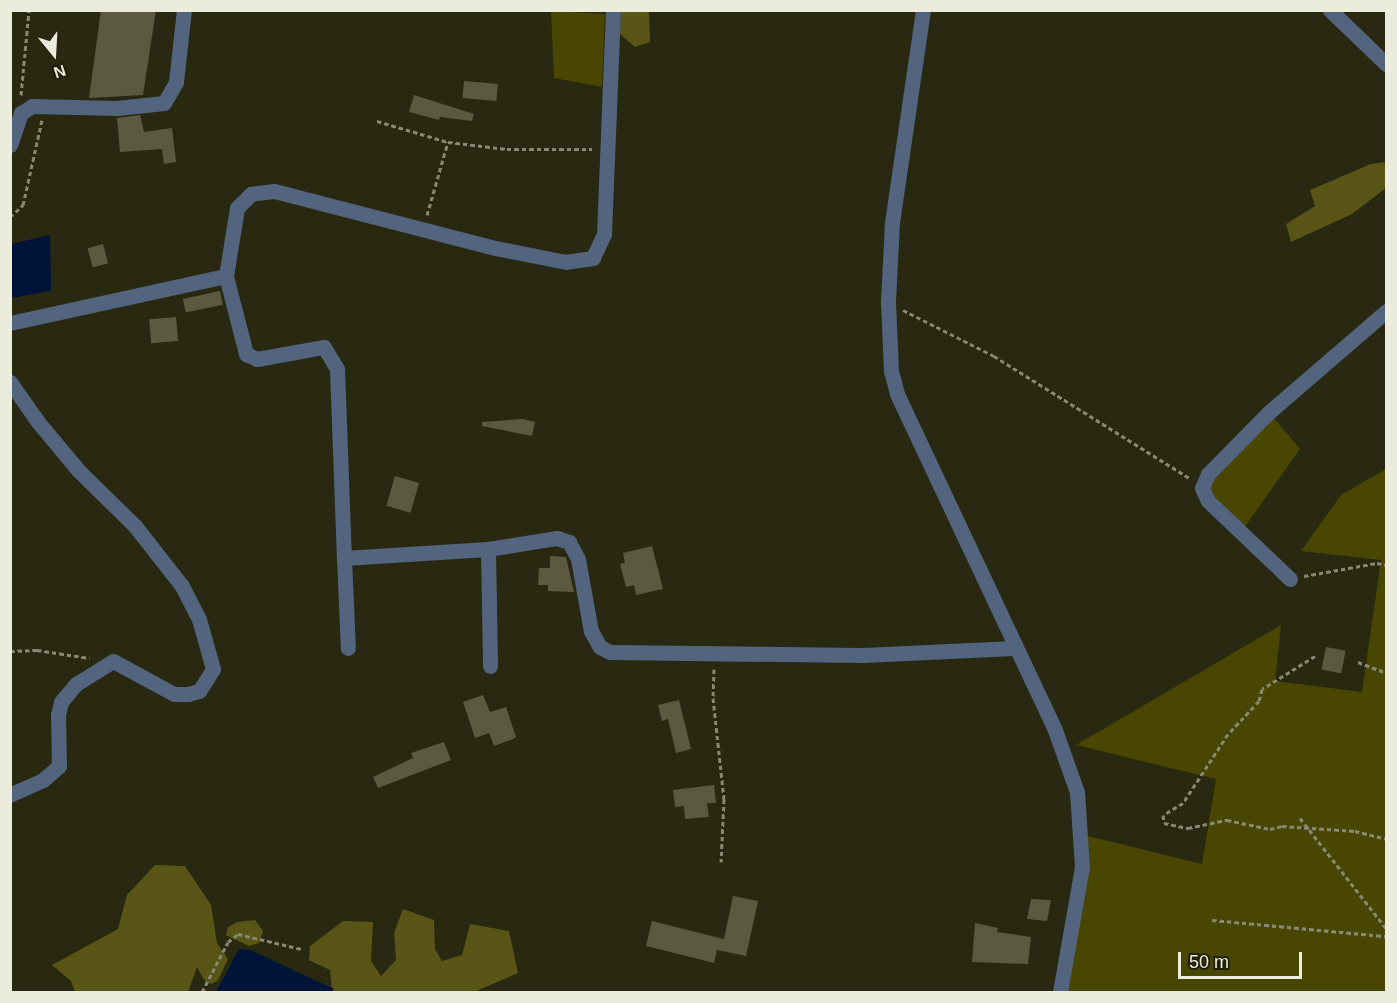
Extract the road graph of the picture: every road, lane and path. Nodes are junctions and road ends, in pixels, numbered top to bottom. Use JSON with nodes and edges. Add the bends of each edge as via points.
{"nodes":[{"id":1,"x":29,"y":10,"type":"edge"},
{"id":2,"x":184,"y":10,"type":"edge"},
{"id":3,"x":613,"y":10,"type":"edge"},
{"id":4,"x":923,"y":10,"type":"edge"},
{"id":5,"x":1330,"y":10,"type":"edge"},
{"id":6,"x":1386,"y":64,"type":"edge"},
{"id":7,"x":45,"y":103,"type":"junction"},
{"id":8,"x":21,"y":113,"type":"junction"},
{"id":9,"x":377,"y":121,"type":"dead end"},
{"id":10,"x":448,"y":142,"type":"junction"},
{"id":11,"x":10,"y":145,"type":"edge"},
{"id":12,"x":606,"y":149,"type":"junction"},
{"id":13,"x":10,"y":218,"type":"edge"},
{"id":14,"x":423,"y":229,"type":"junction"},
{"id":15,"x":226,"y":276,"type":"junction"},
{"id":16,"x":888,"y":302,"type":"junction"},
{"id":17,"x":1386,"y":311,"type":"edge"},
{"id":18,"x":10,"y":323,"type":"edge"},
{"id":19,"x":10,"y":382,"type":"edge"},
{"id":20,"x":1202,"y":488,"type":"junction"},
{"id":21,"x":488,"y":549,"type":"junction"},
{"id":22,"x":344,"y":558,"type":"junction"},
{"id":23,"x":1386,"y":565,"type":"edge"},
{"id":24,"x":1290,"y":579,"type":"joint"},
{"id":25,"x":348,"y":648,"type":"dead end"},
{"id":26,"x":1014,"y":648,"type":"junction"},
{"id":27,"x":10,"y":651,"type":"edge"},
{"id":28,"x":714,"y":652,"type":"junction"},
{"id":29,"x":1315,"y":656,"type":"dead end"},
{"id":30,"x":113,"y":661,"type":"junction"},
{"id":31,"x":1358,"y":662,"type":"dead end"},
{"id":32,"x":490,"y":666,"type":"dead end"},
{"id":33,"x":1386,"y":673,"type":"edge"},
{"id":34,"x":10,"y":795,"type":"edge"},
{"id":35,"x":1300,"y":818,"type":"dead end"},
{"id":36,"x":1308,"y":829,"type":"junction"},
{"id":37,"x":1386,"y":839,"type":"edge"},
{"id":38,"x":722,"y":862,"type":"dead end"},
{"id":39,"x":1212,"y":920,"type":"dead end"},
{"id":40,"x":1386,"y":928,"type":"edge"},
{"id":41,"x":1386,"y":936,"type":"edge"},
{"id":42,"x":301,"y":949,"type":"dead end"},
{"id":43,"x":202,"y":993,"type":"edge"},
{"id":44,"x":1060,"y":993,"type":"edge"}],
"edges":[{"from":1,"to":8,"type":"path","via":[[22,54]]},
{"from":2,"to":7,"type":"street","via":[[176,82],[164,103],[99,108]]},
{"from":3,"to":12,"type":"street"},
{"from":4,"to":16,"type":"street","via":[[892,222]]},
{"from":5,"to":6,"type":"street"},
{"from":7,"to":8,"type":"street"},
{"from":7,"to":13,"type":"path","via":[[23,205]]},
{"from":8,"to":11,"type":"street"},
{"from":9,"to":10,"type":"path"},
{"from":10,"to":12,"type":"path","via":[[517,150]]},
{"from":10,"to":14,"type":"path"},
{"from":12,"to":14,"type":"street","via":[[604,234],[593,258],[566,262]]},
{"from":14,"to":15,"type":"street","via":[[274,191],[260,192],[243,200],[233,216]]},
{"from":15,"to":18,"type":"street"},
{"from":15,"to":22,"type":"street","via":[[243,349],[250,359],[315,346],[324,347],[334,359]]},
{"from":16,"to":20,"type":"path","via":[[994,356],[1116,434],[1175,466]]},
{"from":16,"to":26,"type":"street","via":[[891,371],[897,394]]},
{"from":17,"to":20,"type":"street","via":[[1268,413],[1208,474]]},
{"from":19,"to":30,"type":"street","via":[[52,438],[135,526],[175,577],[199,619],[213,669],[199,691],[174,694]]},
{"from":20,"to":24,"type":"street","via":[[1208,501]]},
{"from":21,"to":22,"type":"street"},
{"from":21,"to":28,"type":"street","via":[[557,538],[569,542],[578,559],[591,631],[595,641],[610,652]]},
{"from":21,"to":32,"type":"street"},
{"from":22,"to":25,"type":"street"},
{"from":23,"to":24,"type":"path","via":[[1377,563]]},
{"from":26,"to":28,"type":"street","via":[[863,655]]},
{"from":26,"to":44,"type":"street","via":[[1055,730],[1077,792],[1082,867]]},
{"from":27,"to":30,"type":"path","via":[[37,650]]},
{"from":28,"to":38,"type":"path","via":[[713,698],[724,799]]},
{"from":29,"to":36,"type":"path","via":[[1262,689],[1259,700],[1228,734],[1183,802],[1163,815],[1164,824],[1188,828],[1227,820],[1270,829]]},
{"from":30,"to":34,"type":"street","via":[[76,684],[61,702],[59,766],[43,780]]},
{"from":31,"to":33,"type":"path"},
{"from":35,"to":36,"type":"path"},
{"from":36,"to":37,"type":"path","via":[[1355,831]]},
{"from":36,"to":40,"type":"path"},
{"from":39,"to":41,"type":"path"},
{"from":42,"to":43,"type":"path","via":[[265,937],[238,934],[228,942]]}]}
